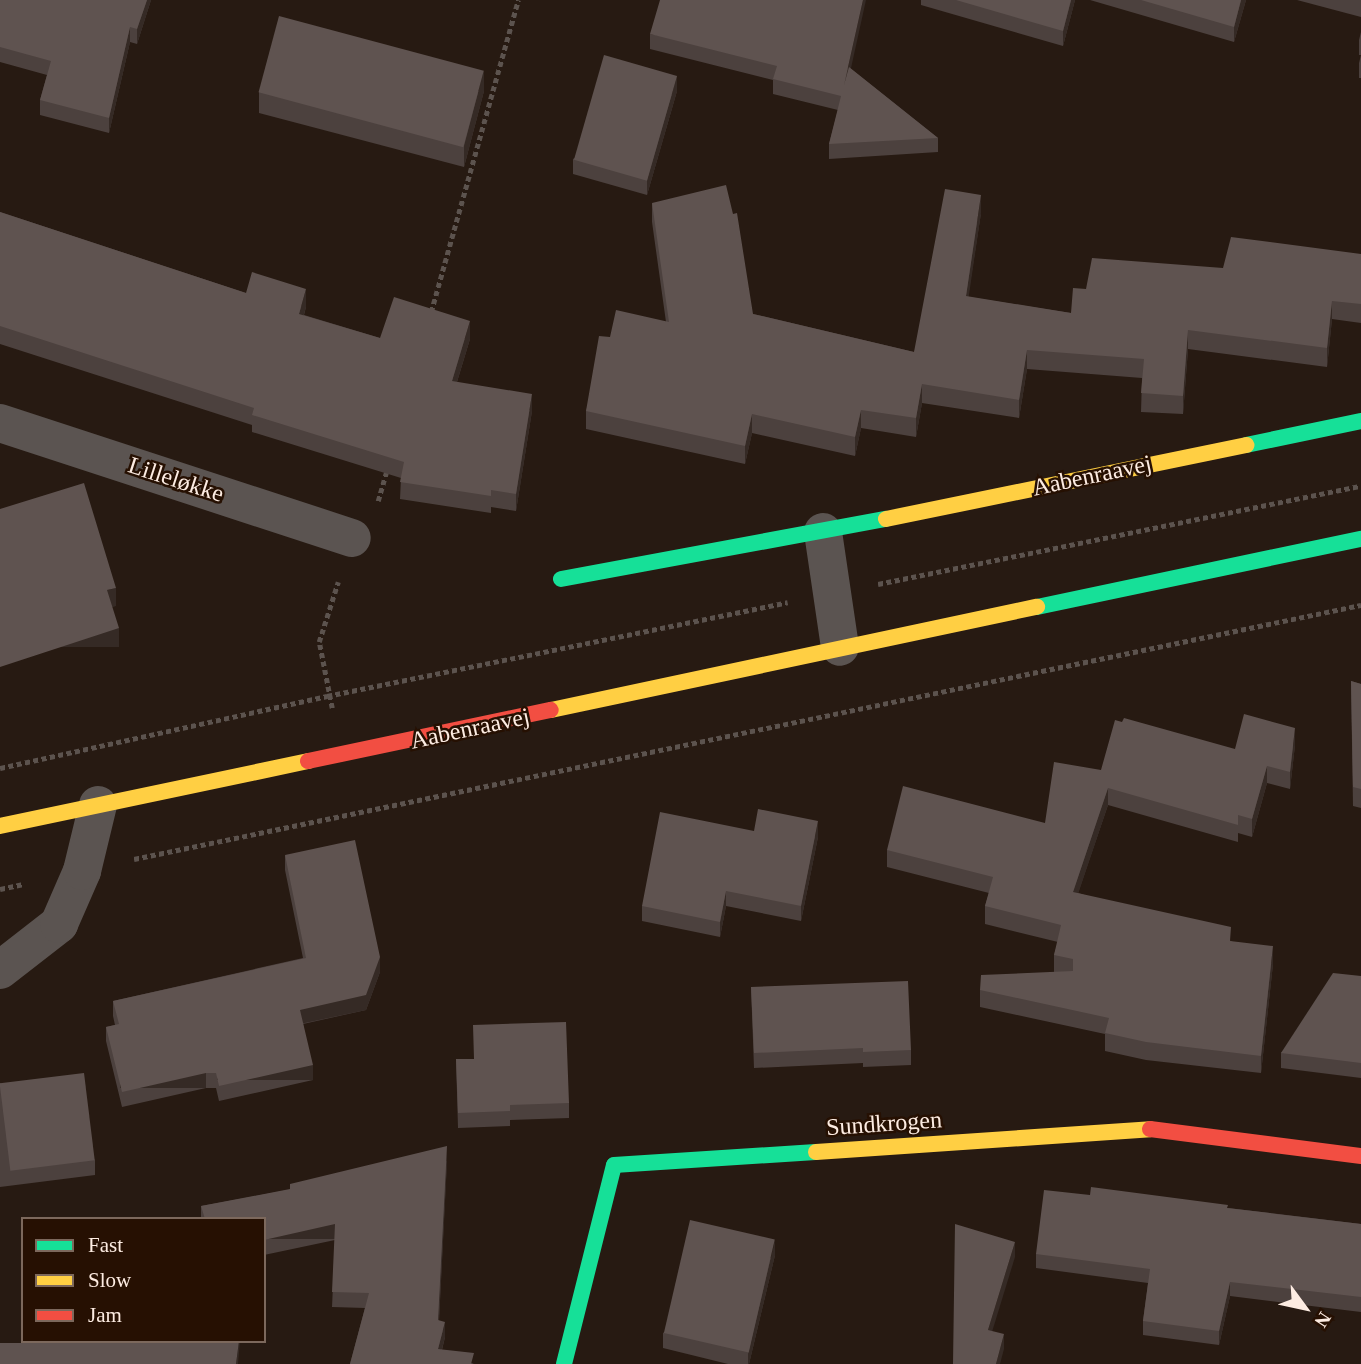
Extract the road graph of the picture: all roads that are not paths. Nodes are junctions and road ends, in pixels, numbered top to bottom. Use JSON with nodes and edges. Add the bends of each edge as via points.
{"nodes":[{"id":1,"x":1361,"y":421,"type":"edge"},
{"id":2,"x":0,"y":423,"type":"edge"},
{"id":3,"x":823,"y":532,"type":"junction"},
{"id":4,"x":352,"y":538,"type":"road end"},
{"id":5,"x":1361,"y":539,"type":"edge"},
{"id":6,"x":561,"y":579,"type":"dead end"},
{"id":7,"x":840,"y":647,"type":"junction"},
{"id":8,"x":98,"y":805,"type":"junction"},
{"id":9,"x":0,"y":826,"type":"edge"},
{"id":10,"x":0,"y":970,"type":"edge"},
{"id":11,"x":1361,"y":1156,"type":"edge"},
{"id":12,"x":564,"y":1364,"type":"edge"}],
"edges":[{"from":1,"to":3,"type":"street","name":"Aabenraavej"},
{"from":2,"to":4,"type":"street","name":"Lilleløkke"},
{"from":3,"to":6,"type":"street","name":"Aabenraavej"},
{"from":3,"to":7,"type":"street"},
{"from":5,"to":7,"type":"street","name":"Aabenraavej"},
{"from":7,"to":8,"type":"street","name":"Aabenraavej","via":[[351,755]]},
{"from":8,"to":9,"type":"street","name":"Aabenraavej"},
{"from":8,"to":10,"type":"street","via":[[82,871],[59,924]]},
{"from":11,"to":12,"type":"street","name":"Sundkrogen","via":[[1156,1129],[614,1165]]}]}
